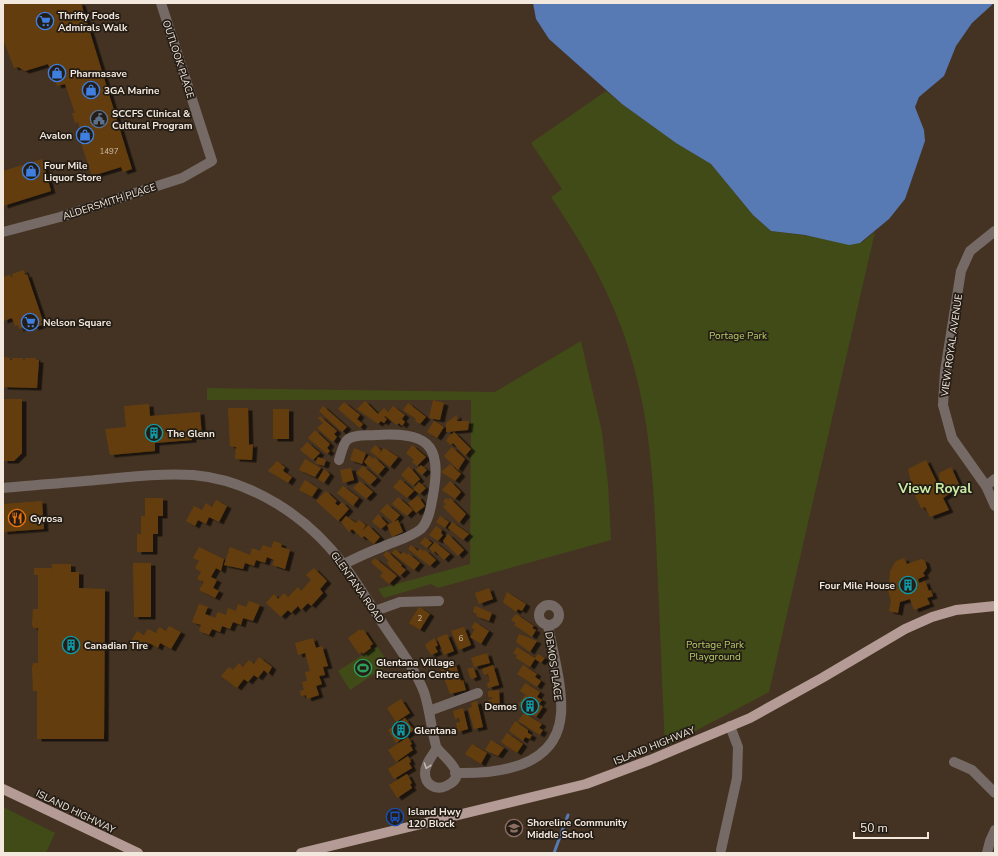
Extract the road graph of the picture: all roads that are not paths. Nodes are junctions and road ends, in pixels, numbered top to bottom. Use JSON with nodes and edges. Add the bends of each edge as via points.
{"nodes":[{"id":1,"x":161,"y":3,"type":"edge"},
{"id":2,"x":212,"y":161,"type":"joint"},
{"id":3,"x":995,"y":231,"type":"edge"},
{"id":4,"x":3,"y":232,"type":"edge"},
{"id":5,"x":339,"y":460,"type":"dead end"},
{"id":6,"x":995,"y":479,"type":"edge"},
{"id":7,"x":986,"y":486,"type":"junction"},
{"id":8,"x":3,"y":488,"type":"edge"},
{"id":9,"x":995,"y":506,"type":"edge"},
{"id":10,"x":344,"y":564,"type":"junction"},
{"id":11,"x":439,"y":601,"type":"dead end"},
{"id":12,"x":995,"y":606,"type":"edge"},
{"id":13,"x":375,"y":611,"type":"junction"},
{"id":14,"x":548,"y":626,"type":"dead end"},
{"id":15,"x":478,"y":693,"type":"dead end"},
{"id":16,"x":429,"y":711,"type":"junction"},
{"id":17,"x":730,"y":726,"type":"junction"},
{"id":18,"x":437,"y":748,"type":"junction"},
{"id":19,"x":954,"y":762,"type":"dead end"},
{"id":20,"x":455,"y":773,"type":"junction"},
{"id":21,"x":3,"y":789,"type":"edge"},
{"id":22,"x":995,"y":793,"type":"edge"},
{"id":23,"x":995,"y":830,"type":"edge"},
{"id":24,"x":721,"y":850,"type":"dead end"},
{"id":25,"x":125,"y":851,"type":"edge"},
{"id":26,"x":138,"y":853,"type":"edge"},
{"id":27,"x":301,"y":853,"type":"edge"},
{"id":28,"x":987,"y":853,"type":"edge"}],
"edges":[{"from":1,"to":2,"type":"street","name":"OUTLOOK PLACE"},
{"from":2,"to":4,"type":"street","name":"ALDERSMITH PLACE","via":[[182,178],[60,217]]},
{"from":3,"to":7,"type":"street","name":"VIEW ROYAL AVENUE","via":[[970,251],[961,271],[945,371],[943,405],[952,438]]},
{"from":5,"to":10,"type":"street","via":[[346,441],[352,437],[399,434],[421,439],[430,447],[434,456],[435,471],[432,504],[422,528],[411,536]]},
{"from":6,"to":7,"type":"street"},
{"from":7,"to":9,"type":"street","name":"VIEW ROYAL AVENUE"},
{"from":8,"to":10,"type":"street","name":"GLENTANA ROAD","via":[[160,475],[193,475],[217,479],[248,489],[296,516],[314,530]]},
{"from":10,"to":13,"type":"street","name":"GLENTANA ROAD"},
{"from":11,"to":13,"type":"street","via":[[400,602]]},
{"from":12,"to":17,"type":"main road","name":"ISLAND HIGHWAY","via":[[956,610],[905,629],[750,718]]},
{"from":13,"to":16,"type":"street","name":"GLENTANA ROAD","via":[[418,678]]},
{"from":14,"to":20,"type":"street","name":"DEMOS PLACE","via":[[561,714],[558,728],[549,745],[536,758],[518,767],[479,773]]},
{"from":15,"to":16,"type":"street"},
{"from":16,"to":18,"type":"street","name":"GLENTANA ROAD"},
{"from":17,"to":24,"type":"street","via":[[738,747],[737,778]]},
{"from":17,"to":27,"type":"main road","name":"ISLAND HIGHWAY","via":[[586,784]]},
{"from":18,"to":20,"type":"street","via":[[450,760]]},
{"from":18,"to":20,"type":"street","one_way":true,"via":[[425,767],[428,783],[442,788],[451,784]]},
{"from":19,"to":22,"type":"street","via":[[972,770]]},
{"from":21,"to":25,"type":"main road","name":"ISLAND HIGHWAY"},
{"from":23,"to":28,"type":"street"},
{"from":25,"to":26,"type":"main road","name":"ISLAND HIGHWAY"}]}
